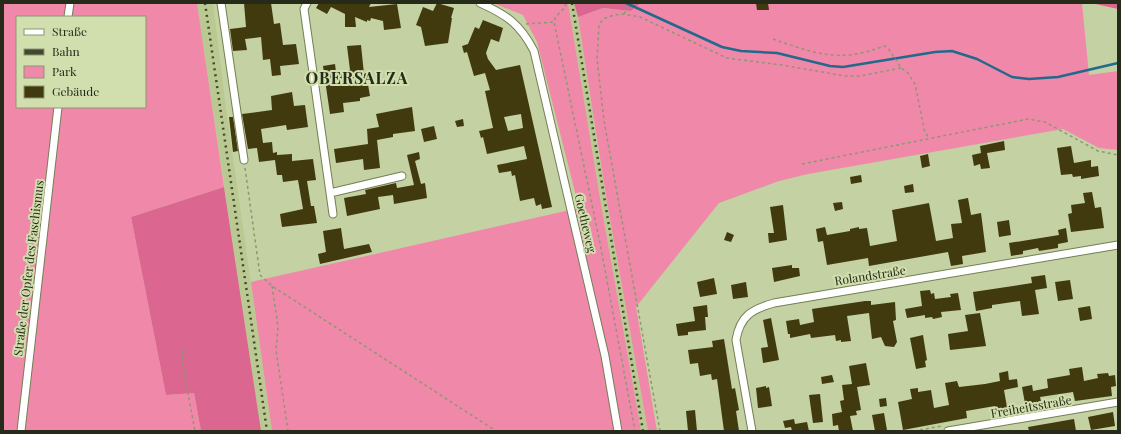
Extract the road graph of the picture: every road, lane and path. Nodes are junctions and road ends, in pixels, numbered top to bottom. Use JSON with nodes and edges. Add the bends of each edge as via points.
{"nodes":[{"id":1,"x":70,"y":3,"type":"edge"},
{"id":2,"x":221,"y":3,"type":"edge"},
{"id":3,"x":307,"y":3,"type":"edge"},
{"id":4,"x":480,"y":3,"type":"edge"},
{"id":5,"x":566,"y":3,"type":"edge"},
{"id":6,"x":629,"y":3,"type":"edge"},
{"id":7,"x":624,"y":14,"type":"junction"},
{"id":8,"x":68,"y":16,"type":"edge"},
{"id":9,"x":554,"y":22,"type":"junction"},
{"id":10,"x":517,"y":24,"type":"junction"},
{"id":11,"x":773,"y":39,"type":"dead end"},
{"id":12,"x":901,"y":68,"type":"junction"},
{"id":13,"x":58,"y":108,"type":"edge"},
{"id":14,"x":930,"y":138,"type":"junction"},
{"id":15,"x":1118,"y":155,"type":"edge"},
{"id":16,"x":244,"y":160,"type":"joint"},
{"id":17,"x":802,"y":164,"type":"dead end"},
{"id":18,"x":402,"y":176,"type":"dead end"},
{"id":19,"x":330,"y":193,"type":"junction"},
{"id":20,"x":333,"y":214,"type":"dead end"},
{"id":21,"x":1118,"y":245,"type":"edge"},
{"id":22,"x":272,"y":286,"type":"junction"},
{"id":23,"x":182,"y":350,"type":"dead end"},
{"id":24,"x":1118,"y":402,"type":"edge"},
{"id":25,"x":21,"y":431,"type":"edge"},
{"id":26,"x":195,"y":431,"type":"edge"},
{"id":27,"x":288,"y":431,"type":"edge"},
{"id":28,"x":496,"y":431,"type":"edge"},
{"id":29,"x":618,"y":431,"type":"edge"},
{"id":30,"x":635,"y":431,"type":"edge"},
{"id":31,"x":660,"y":431,"type":"edge"},
{"id":32,"x":752,"y":431,"type":"edge"},
{"id":33,"x":948,"y":431,"type":"edge"}],
"edges":[{"from":1,"to":8,"type":"street"},
{"from":2,"to":16,"type":"street"},
{"from":3,"to":19,"type":"street","via":[[304,9]]},
{"from":4,"to":10,"type":"street"},
{"from":5,"to":9,"type":"path"},
{"from":6,"to":7,"type":"path"},
{"from":7,"to":12,"type":"path","via":[[640,17],[727,58],[845,76],[860,76]]},
{"from":7,"to":31,"type":"path","via":[[604,19],[599,26],[597,58],[604,121]]},
{"from":9,"to":10,"type":"path"},
{"from":9,"to":30,"type":"path","via":[[599,236]]},
{"from":10,"to":29,"type":"street","name":"Goetheweg","via":[[536,58],[605,356]]},
{"from":11,"to":12,"type":"path","via":[[799,48],[835,55],[859,53],[885,46]]},
{"from":12,"to":14,"type":"path","via":[[915,84],[925,133]]},
{"from":13,"to":25,"type":"street","name":"Straße der Opfer des Faschismus"},
{"from":14,"to":15,"type":"path","via":[[1028,119],[1045,122],[1098,151]]},
{"from":14,"to":17,"type":"path"},
{"from":16,"to":22,"type":"path","via":[[260,275]]},
{"from":18,"to":19,"type":"street"},
{"from":19,"to":20,"type":"street"},
{"from":21,"to":32,"type":"street","name":"Rolandstraße","via":[[761,306],[738,326],[736,340]]},
{"from":22,"to":27,"type":"path","via":[[278,327],[276,350]]},
{"from":22,"to":28,"type":"path"},
{"from":23,"to":26,"type":"path"},
{"from":24,"to":33,"type":"street","name":"Freiheitsstraße"}]}
